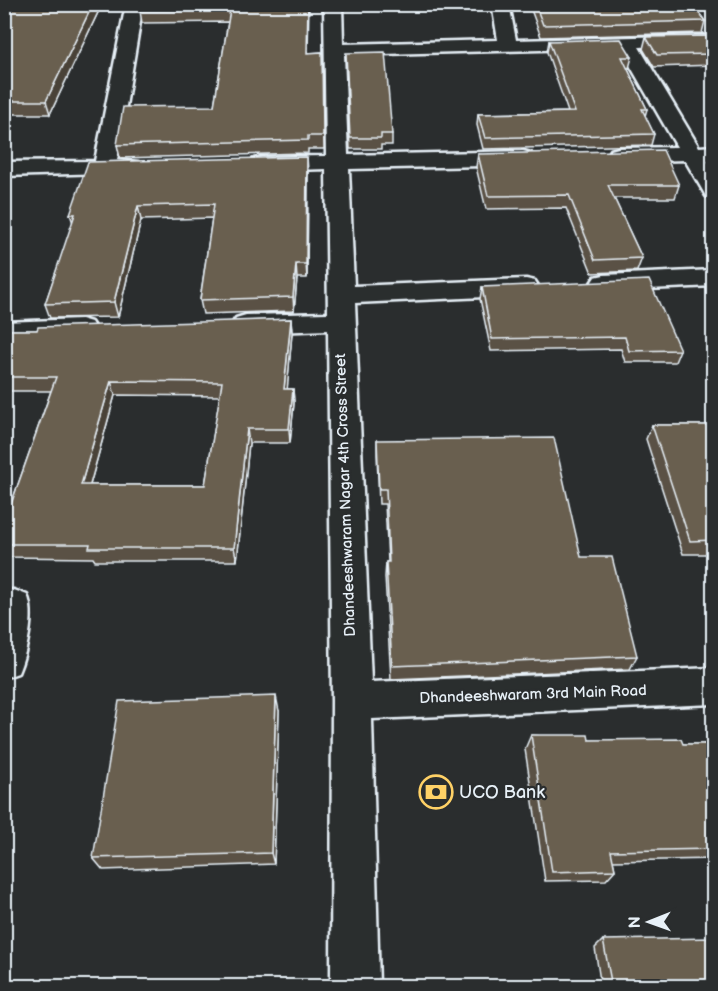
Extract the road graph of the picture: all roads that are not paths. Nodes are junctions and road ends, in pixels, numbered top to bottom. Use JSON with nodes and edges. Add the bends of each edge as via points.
{"nodes":[{"id":1,"x":135,"y":4,"type":"edge"},
{"id":2,"x":333,"y":4,"type":"edge"},
{"id":3,"x":500,"y":4,"type":"edge"},
{"id":4,"x":712,"y":33,"type":"edge"},
{"id":5,"x":626,"y":42,"type":"junction"},
{"id":6,"x":508,"y":44,"type":"junction"},
{"id":7,"x":334,"y":50,"type":"junction"},
{"id":8,"x":691,"y":153,"type":"junction"},
{"id":9,"x":714,"y":153,"type":"edge"},
{"id":10,"x":597,"y":156,"type":"edge"},
{"id":11,"x":549,"y":157,"type":"edge"},
{"id":12,"x":337,"y":162,"type":"junction"},
{"id":13,"x":244,"y":164,"type":"edge"},
{"id":14,"x":151,"y":166,"type":"edge"},
{"id":15,"x":105,"y":168,"type":"junction"},
{"id":16,"x":4,"y":170,"type":"edge"},
{"id":17,"x":714,"y":191,"type":"edge"},
{"id":18,"x":714,"y":278,"type":"edge"},
{"id":19,"x":582,"y":284,"type":"edge"},
{"id":20,"x":546,"y":286,"type":"edge"},
{"id":21,"x":340,"y":308,"type":"junction"},
{"id":22,"x":220,"y":325,"type":"edge"},
{"id":23,"x":100,"y":328,"type":"edge"},
{"id":24,"x":4,"y":331,"type":"edge"},
{"id":25,"x":4,"y":606,"type":"edge"},
{"id":26,"x":4,"y":661,"type":"edge"},
{"id":27,"x":714,"y":686,"type":"edge"},
{"id":28,"x":351,"y":702,"type":"junction"},
{"id":29,"x":355,"y":987,"type":"edge"}],
"edges":[{"from":1,"to":15,"type":"street"},
{"from":2,"to":7,"type":"street","name":"Dhandeeshwaram Nagar 4th Cross Street"},
{"from":3,"to":6,"type":"street"},
{"from":4,"to":5,"type":"street"},
{"from":5,"to":6,"type":"street"},
{"from":5,"to":8,"type":"street"},
{"from":6,"to":7,"type":"street"},
{"from":7,"to":12,"type":"street","name":"Dhandeeshwaram Nagar 4th Cross Street"},
{"from":8,"to":9,"type":"street"},
{"from":8,"to":10,"type":"street"},
{"from":8,"to":17,"type":"street"},
{"from":11,"to":12,"type":"street"},
{"from":12,"to":13,"type":"street"},
{"from":12,"to":21,"type":"street","name":"Dhandeeshwaram Nagar 4th Cross Street"},
{"from":14,"to":15,"type":"street"},
{"from":15,"to":16,"type":"street"},
{"from":18,"to":19,"type":"street"},
{"from":20,"to":21,"type":"street"},
{"from":21,"to":22,"type":"street"},
{"from":21,"to":28,"type":"street","name":"Dhandeeshwaram Nagar 4th Cross Street"},
{"from":23,"to":24,"type":"street"},
{"from":25,"to":26,"type":"street","via":[[14,606]]},
{"from":27,"to":28,"type":"street","name":"Dhandeeshwaram 3rd Main Road"},
{"from":28,"to":29,"type":"street","name":"Dhandeeshwaram Nagar 4th Cross Street"}]}
